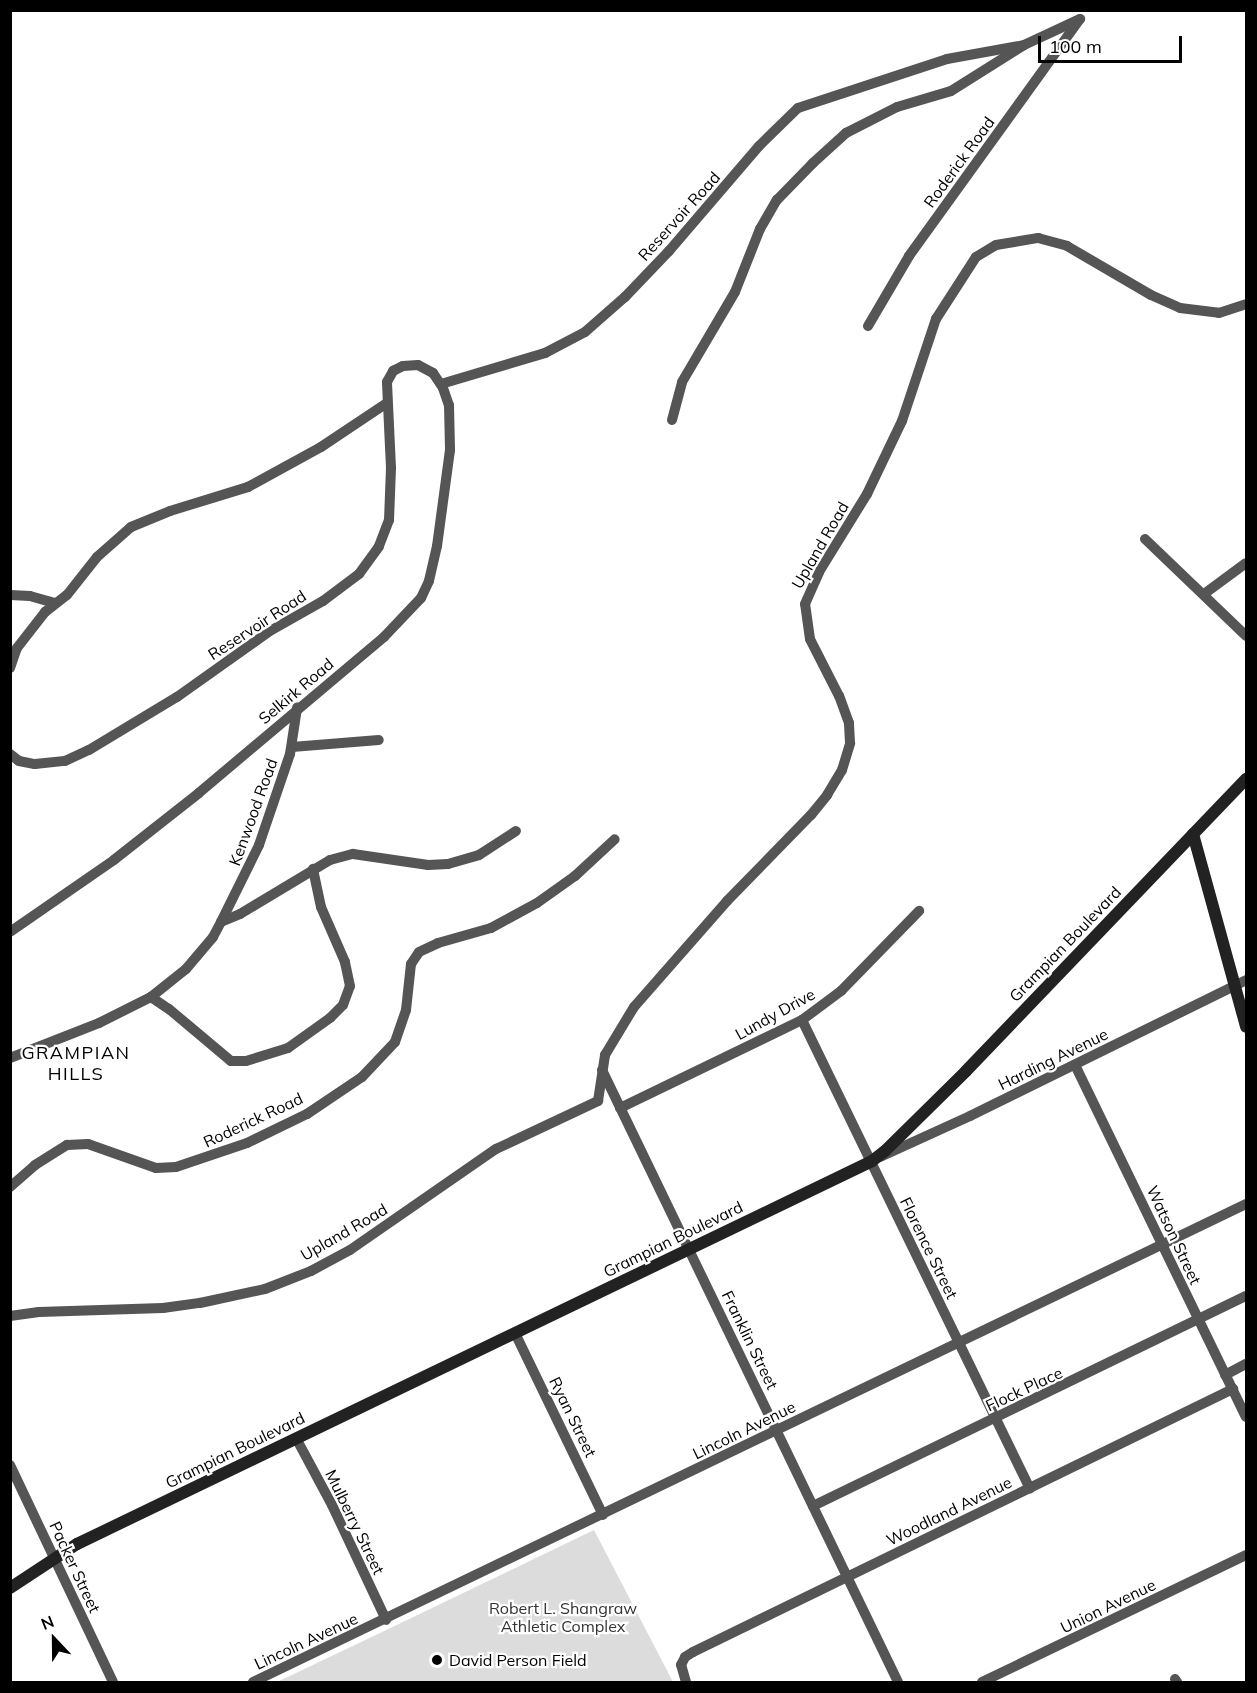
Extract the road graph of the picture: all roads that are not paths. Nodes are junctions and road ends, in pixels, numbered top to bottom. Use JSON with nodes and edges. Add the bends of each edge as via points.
{"nodes":[{"id":1,"x":1024,"y":45,"type":"junction"},
{"id":2,"x":1246,"y":304,"type":"edge"},
{"id":3,"x":868,"y":326,"type":"dead end"},
{"id":4,"x":441,"y":384,"type":"junction"},
{"id":5,"x":387,"y":403,"type":"junction"},
{"id":6,"x":672,"y":420,"type":"dead end"},
{"id":7,"x":1145,"y":539,"type":"dead end"},
{"id":8,"x":1246,"y":563,"type":"edge"},
{"id":9,"x":1204,"y":594,"type":"junction"},
{"id":10,"x":10,"y":595,"type":"edge"},
{"id":11,"x":54,"y":603,"type":"junction"},
{"id":12,"x":1246,"y":636,"type":"edge"},
{"id":13,"x":10,"y":668,"type":"edge"},
{"id":14,"x":297,"y":708,"type":"junction"},
{"id":15,"x":379,"y":740,"type":"dead end"},
{"id":16,"x":292,"y":747,"type":"junction"},
{"id":17,"x":10,"y":754,"type":"edge"},
{"id":18,"x":1246,"y":779,"type":"edge"},
{"id":19,"x":516,"y":831,"type":"dead end"},
{"id":20,"x":1194,"y":834,"type":"junction"},
{"id":21,"x":615,"y":839,"type":"dead end"},
{"id":22,"x":313,"y":869,"type":"junction"},
{"id":23,"x":919,"y":910,"type":"dead end"},
{"id":24,"x":221,"y":922,"type":"junction"},
{"id":25,"x":10,"y":932,"type":"edge"},
{"id":26,"x":1246,"y":980,"type":"edge"},
{"id":27,"x":1235,"y":986,"type":"junction"},
{"id":28,"x":151,"y":997,"type":"junction"},
{"id":29,"x":802,"y":1020,"type":"junction"},
{"id":30,"x":1246,"y":1027,"type":"edge"},
{"id":31,"x":10,"y":1058,"type":"edge"},
{"id":32,"x":1075,"y":1065,"type":"junction"},
{"id":33,"x":602,"y":1070,"type":"junction"},
{"id":34,"x":620,"y":1108,"type":"junction"},
{"id":35,"x":872,"y":1161,"type":"junction"},
{"id":36,"x":10,"y":1187,"type":"edge"},
{"id":37,"x":1246,"y":1204,"type":"edge"},
{"id":38,"x":1162,"y":1244,"type":"junction"},
{"id":39,"x":690,"y":1249,"type":"junction"},
{"id":40,"x":1246,"y":1296,"type":"edge"},
{"id":41,"x":10,"y":1316,"type":"edge"},
{"id":42,"x":1198,"y":1320,"type":"junction"},
{"id":43,"x":515,"y":1334,"type":"junction"},
{"id":44,"x":959,"y":1342,"type":"junction"},
{"id":45,"x":1246,"y":1364,"type":"edge"},
{"id":46,"x":1226,"y":1374,"type":"junction"},
{"id":47,"x":1233,"y":1389,"type":"junction"},
{"id":48,"x":1246,"y":1418,"type":"edge"},
{"id":49,"x":997,"y":1419,"type":"junction"},
{"id":50,"x":777,"y":1430,"type":"junction"},
{"id":51,"x":296,"y":1438,"type":"junction"},
{"id":52,"x":10,"y":1465,"type":"edge"},
{"id":53,"x":1030,"y":1489,"type":"junction"},
{"id":54,"x":813,"y":1506,"type":"junction"},
{"id":55,"x":603,"y":1515,"type":"junction"},
{"id":56,"x":1246,"y":1555,"type":"edge"},
{"id":57,"x":53,"y":1558,"type":"junction"},
{"id":58,"x":847,"y":1577,"type":"junction"},
{"id":59,"x":10,"y":1588,"type":"edge"},
{"id":60,"x":386,"y":1620,"type":"junction"},
{"id":61,"x":113,"y":1683,"type":"edge"},
{"id":62,"x":253,"y":1683,"type":"edge"},
{"id":63,"x":686,"y":1683,"type":"edge"},
{"id":64,"x":898,"y":1683,"type":"edge"},
{"id":65,"x":982,"y":1683,"type":"edge"}],
"edges":[{"from":1,"to":3,"type":"street","name":"Roderick Road","via":[[1080,19],[909,256]]},
{"from":1,"to":4,"type":"street","name":"Reservoir Road","via":[[947,59],[798,108],[759,146],[669,251],[585,332],[545,354]]},
{"from":1,"to":6,"type":"street","via":[[951,91],[897,107],[846,133],[777,200],[760,229],[735,292],[682,382]]},
{"from":2,"to":33,"type":"street","name":"Upland Road","via":[[1219,313],[1180,308],[1067,246],[1038,238],[996,245],[969,265],[930,332],[902,421],[867,494],[819,572],[805,604],[810,639],[849,723],[850,743],[842,770],[811,815],[727,901],[634,1007],[612,1040]]},
{"from":4,"to":5,"type":"street","name":"Reservoir Road","via":[[427,369],[412,364],[404,366],[390,374]]},
{"from":4,"to":14,"type":"street","name":"Selkirk Road","via":[[450,416],[450,450],[446,499],[426,588],[384,637]]},
{"from":5,"to":11,"type":"street","via":[[321,447],[248,488],[131,527],[98,557],[67,595]]},
{"from":5,"to":17,"type":"street","name":"Reservoir Road","via":[[392,468],[389,520],[379,546],[359,574],[177,697],[89,750],[65,761],[35,764],[19,761]]},
{"from":7,"to":9,"type":"street"},
{"from":8,"to":9,"type":"street"},
{"from":9,"to":12,"type":"street"},
{"from":10,"to":11,"type":"street"},
{"from":11,"to":13,"type":"street","via":[[17,648]]},
{"from":14,"to":16,"type":"street","name":"Kenwood Road"},
{"from":14,"to":25,"type":"street","name":"Selkirk Road","via":[[114,860]]},
{"from":15,"to":16,"type":"street"},
{"from":16,"to":24,"type":"street","name":"Kenwood Road","via":[[260,845]]},
{"from":18,"to":20,"type":"street","name":"Grampian Boulevard"},
{"from":19,"to":22,"type":"street","via":[[479,855],[448,864],[428,865],[353,854]]},
{"from":20,"to":27,"type":"street"},
{"from":20,"to":35,"type":"street","name":"Grampian Boulevard","via":[[959,1078]]},
{"from":21,"to":36,"type":"street","name":"Roderick Road","via":[[567,883],[528,909],[491,928],[419,952],[411,964],[406,1010],[395,1042],[362,1077],[307,1114],[247,1143],[176,1167],[156,1168],[88,1144],[67,1145]]},
{"from":22,"to":24,"type":"street"},
{"from":22,"to":28,"type":"street","via":[[321,908],[350,977],[349,994],[343,1005],[321,1025],[274,1054],[231,1061]]},
{"from":23,"to":29,"type":"street","name":"Lundy Drive","via":[[842,991]]},
{"from":24,"to":28,"type":"street","name":"Kenwood Road","via":[[186,969]]},
{"from":26,"to":27,"type":"street","name":"Harding Avenue"},
{"from":27,"to":30,"type":"street"},
{"from":27,"to":32,"type":"street","name":"Harding Avenue"},
{"from":28,"to":31,"type":"street","name":"Kenwood Road","via":[[109,1019]]},
{"from":29,"to":34,"type":"street","name":"Lundy Drive"},
{"from":29,"to":35,"type":"street","name":"Florence Street"},
{"from":32,"to":35,"type":"street","name":"Harding Avenue"},
{"from":32,"to":38,"type":"street","name":"Watson Street"},
{"from":33,"to":34,"type":"street"},
{"from":33,"to":41,"type":"street","name":"Upland Road","via":[[598,1101],[496,1149],[386,1227],[311,1271],[254,1292],[200,1303]]},
{"from":34,"to":39,"type":"street","name":"Franklin Street"},
{"from":35,"to":39,"type":"street","name":"Grampian Boulevard"},
{"from":35,"to":44,"type":"street","name":"Florence Street"},
{"from":37,"to":38,"type":"street","name":"Lincoln Avenue"},
{"from":38,"to":42,"type":"street","name":"Watson Street"},
{"from":38,"to":44,"type":"street","name":"Lincoln Avenue"},
{"from":39,"to":43,"type":"street","name":"Grampian Boulevard"},
{"from":39,"to":50,"type":"street","name":"Franklin Street"},
{"from":40,"to":42,"type":"street","name":"Flock Place"},
{"from":42,"to":46,"type":"street","name":"Watson Street"},
{"from":42,"to":49,"type":"street","name":"Flock Place"},
{"from":43,"to":51,"type":"street","name":"Grampian Boulevard"},
{"from":43,"to":55,"type":"street","name":"Ryan Street"},
{"from":44,"to":49,"type":"street","name":"Florence Street"},
{"from":44,"to":50,"type":"street","name":"Lincoln Avenue"},
{"from":45,"to":46,"type":"street"},
{"from":46,"to":47,"type":"street","name":"Watson Street"},
{"from":47,"to":48,"type":"street","name":"Watson Street"},
{"from":47,"to":53,"type":"street","name":"Woodland Avenue"},
{"from":49,"to":53,"type":"street","name":"Florence Street"},
{"from":49,"to":54,"type":"street","name":"Flock Place"},
{"from":50,"to":54,"type":"street","name":"Franklin Street"},
{"from":50,"to":55,"type":"street","name":"Lincoln Avenue"},
{"from":51,"to":57,"type":"street","name":"Grampian Boulevard"},
{"from":51,"to":60,"type":"street","name":"Mulberry Street"},
{"from":52,"to":57,"type":"street","name":"Packer Street"},
{"from":53,"to":58,"type":"street","name":"Woodland Avenue"},
{"from":54,"to":58,"type":"street","name":"Franklin Street"},
{"from":55,"to":60,"type":"street","name":"Lincoln Avenue"},
{"from":56,"to":65,"type":"street","name":"Union Avenue"},
{"from":57,"to":59,"type":"street","name":"Grampian Boulevard"},
{"from":57,"to":61,"type":"street","name":"Packer Street"},
{"from":58,"to":63,"type":"street","name":"Woodland Avenue","via":[[693,1652],[681,1662]]},
{"from":58,"to":64,"type":"street","name":"Franklin Street"},
{"from":60,"to":62,"type":"street","name":"Lincoln Avenue"}]}
